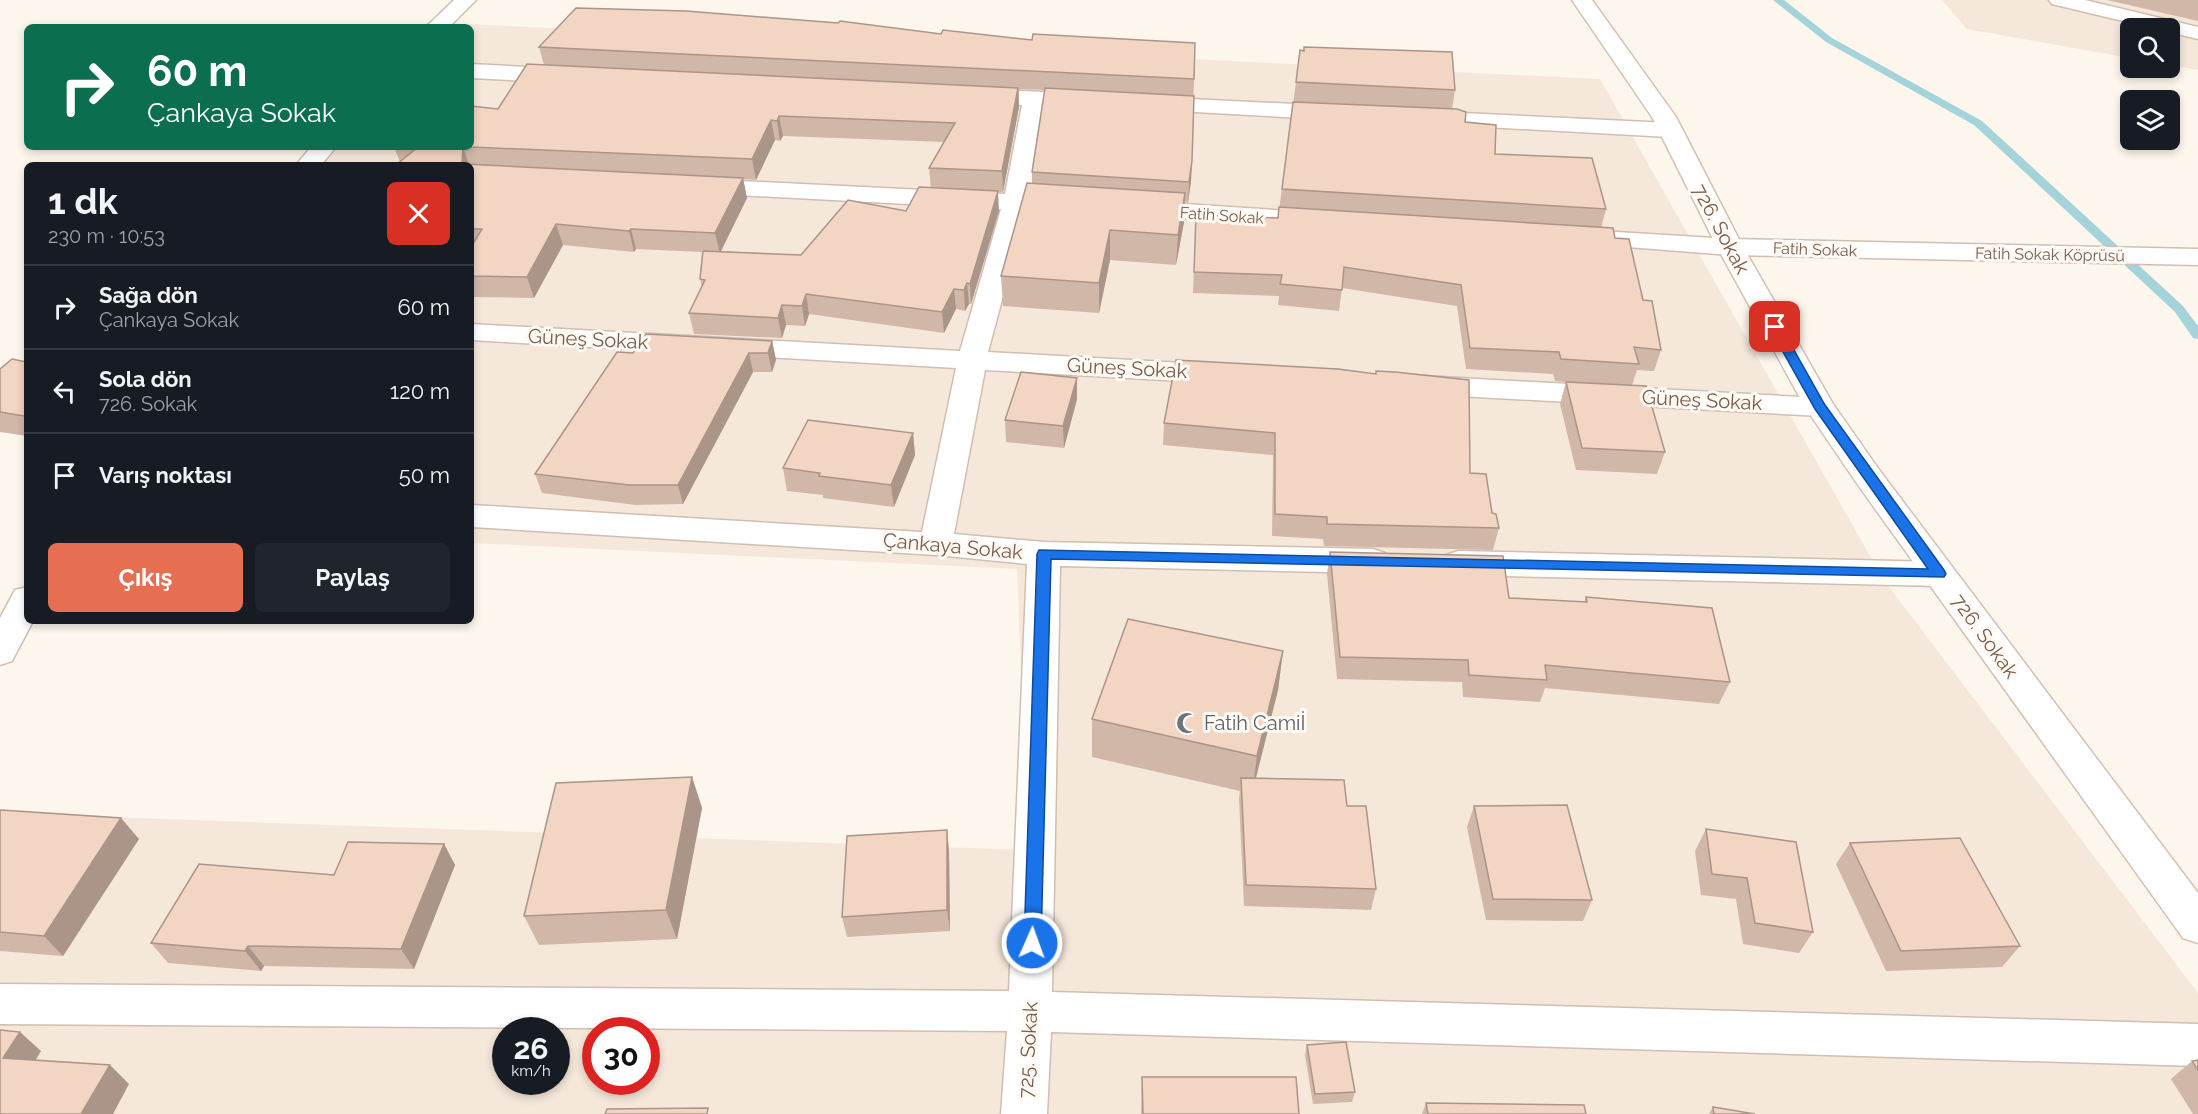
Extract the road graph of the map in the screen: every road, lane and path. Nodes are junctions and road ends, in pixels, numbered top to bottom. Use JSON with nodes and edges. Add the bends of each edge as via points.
{"nodes":[{"id":1,"x":466,"y":0,"type":"edge"},
{"id":2,"x":1582,"y":0,"type":"edge"},
{"id":3,"x":2058,"y":0,"type":"edge"},
{"id":4,"x":440,"y":24,"type":"edge"},
{"id":5,"x":2198,"y":33,"type":"edge"},
{"id":6,"x":474,"y":71,"type":"edge"},
{"id":7,"x":591,"y":77,"type":"edge"},
{"id":8,"x":950,"y":95,"type":"edge"},
{"id":9,"x":1034,"y":99,"type":"junction"},
{"id":10,"x":1106,"y":102,"type":"edge"},
{"id":11,"x":1130,"y":104,"type":"edge"},
{"id":12,"x":1357,"y":114,"type":"edge"},
{"id":13,"x":1405,"y":117,"type":"edge"},
{"id":14,"x":1669,"y":130,"type":"junction"},
{"id":15,"x":321,"y":150,"type":"edge"},
{"id":16,"x":311,"y":162,"type":"edge"},
{"id":17,"x":673,"y":185,"type":"edge"},
{"id":18,"x":1016,"y":202,"type":"junction"},
{"id":19,"x":1349,"y":223,"type":"edge"},
{"id":20,"x":1563,"y":236,"type":"edge"},
{"id":21,"x":1730,"y":247,"type":"junction"},
{"id":22,"x":1901,"y":252,"type":"joint"},
{"id":23,"x":2198,"y":257,"type":"edge"},
{"id":24,"x":474,"y":332,"type":"edge"},
{"id":25,"x":972,"y":360,"type":"junction"},
{"id":26,"x":1246,"y":375,"type":"edge"},
{"id":27,"x":1402,"y":384,"type":"edge"},
{"id":28,"x":1820,"y":407,"type":"junction"},
{"id":29,"x":474,"y":516,"type":"edge"},
{"id":30,"x":936,"y":544,"type":"junction"},
{"id":31,"x":1044,"y":554,"type":"junction"},
{"id":32,"x":1939,"y":574,"type":"junction"},
{"id":33,"x":24,"y":605,"type":"edge"},
{"id":34,"x":0,"y":652,"type":"edge"},
{"id":35,"x":2198,"y":925,"type":"edge"},
{"id":36,"x":0,"y":1004,"type":"edge"},
{"id":37,"x":1030,"y":1011,"type":"junction"},
{"id":38,"x":2198,"y":1046,"type":"edge"},
{"id":39,"x":1024,"y":1114,"type":"edge"}],
"edges":[{"from":1,"to":4,"type":"street"},
{"from":2,"to":14,"type":"street","name":"726. Sokak","via":[[1664,117]]},
{"from":3,"to":5,"type":"street"},
{"from":6,"to":7,"type":"street"},
{"from":8,"to":9,"type":"street"},
{"from":9,"to":10,"type":"street"},
{"from":9,"to":18,"type":"street"},
{"from":11,"to":12,"type":"street"},
{"from":13,"to":14,"type":"street"},
{"from":14,"to":21,"type":"street","name":"726. Sokak"},
{"from":15,"to":16,"type":"street"},
{"from":17,"to":18,"type":"street","name":"Fatih Sokak"},
{"from":18,"to":19,"type":"street","name":"Fatih Sokak"},
{"from":18,"to":25,"type":"street"},
{"from":20,"to":21,"type":"street","name":"Fatih Sokak"},
{"from":21,"to":22,"type":"street","name":"Fatih Sokak"},
{"from":21,"to":28,"type":"street","name":"726. Sokak"},
{"from":22,"to":23,"type":"street","name":"Fatih Sokak Köprüsü"},
{"from":24,"to":25,"type":"street","name":"Güneş Sokak"},
{"from":25,"to":26,"type":"street","name":"Güneş Sokak"},
{"from":25,"to":30,"type":"street"},
{"from":27,"to":28,"type":"street","name":"Güneş Sokak"},
{"from":28,"to":32,"type":"street","name":"726. Sokak"},
{"from":29,"to":30,"type":"street","name":"Çankaya Sokak"},
{"from":30,"to":31,"type":"street","name":"Çankaya Sokak"},
{"from":31,"to":32,"type":"street","name":"Çankaya Sokak"},
{"from":31,"to":37,"type":"street","name":"725. Sokak"},
{"from":32,"to":35,"type":"street","name":"726. Sokak"},
{"from":33,"to":34,"type":"street"},
{"from":36,"to":37,"type":"street"},
{"from":37,"to":38,"type":"street"},
{"from":37,"to":39,"type":"street","name":"725. Sokak"}]}
